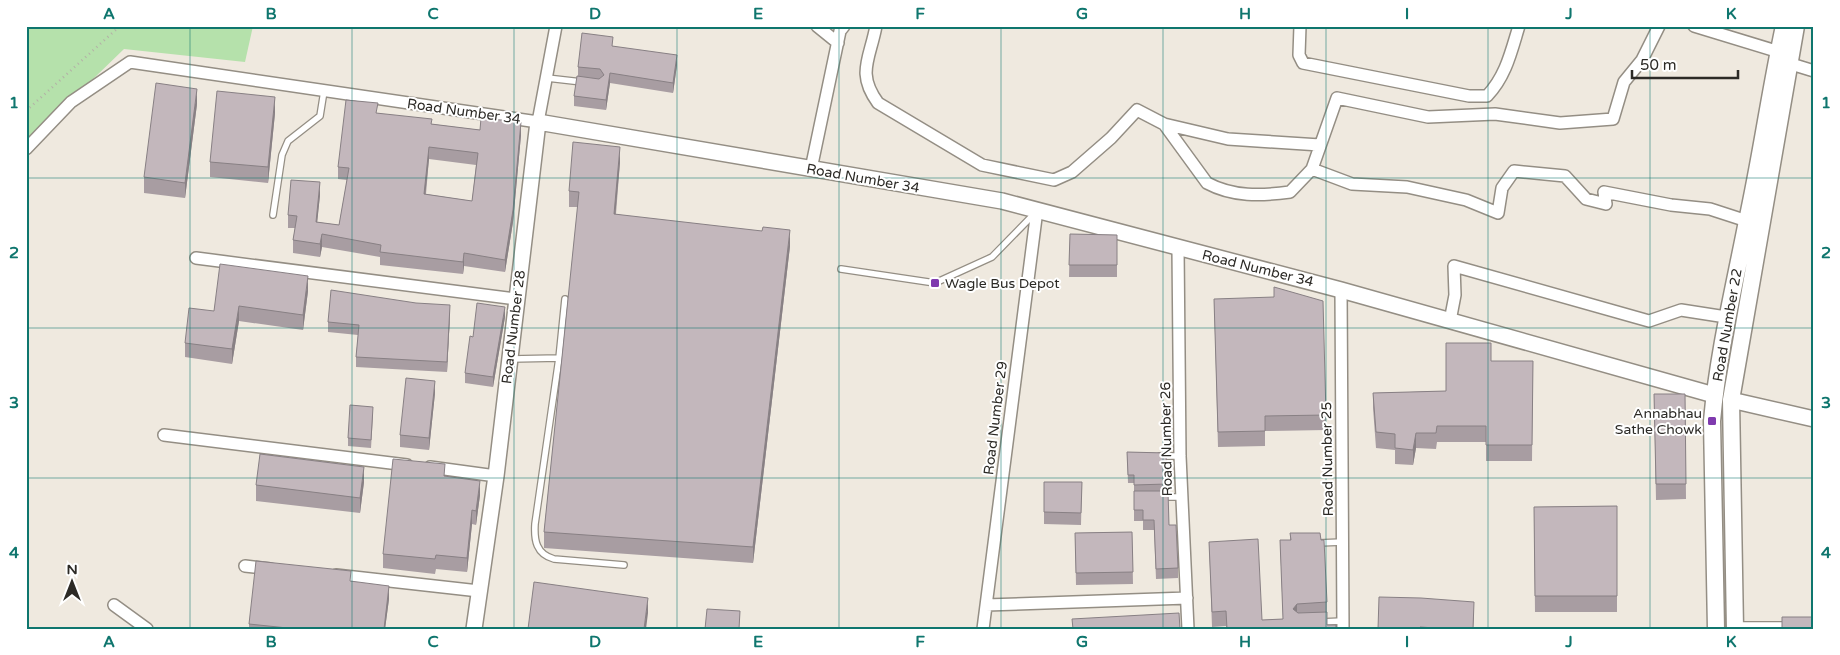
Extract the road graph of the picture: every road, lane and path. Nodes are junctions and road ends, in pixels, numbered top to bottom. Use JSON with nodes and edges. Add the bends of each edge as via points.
{"nodes":[{"id":1,"x":120,"y":26,"type":"edge"},
{"id":2,"x":556,"y":26,"type":"edge"},
{"id":3,"x":817,"y":26,"type":"edge"},
{"id":4,"x":844,"y":26,"type":"edge"},
{"id":5,"x":876,"y":26,"type":"edge"},
{"id":6,"x":1300,"y":26,"type":"edge"},
{"id":7,"x":1519,"y":26,"type":"edge"},
{"id":8,"x":1659,"y":26,"type":"edge"},
{"id":9,"x":1694,"y":26,"type":"edge"},
{"id":10,"x":1784,"y":26,"type":"edge"},
{"id":11,"x":1796,"y":26,"type":"edge"},
{"id":12,"x":838,"y":43,"type":"junction"},
{"id":13,"x":1786,"y":57,"type":"junction"},
{"id":14,"x":1814,"y":71,"type":"edge"},
{"id":15,"x":547,"y":78,"type":"junction"},
{"id":16,"x":590,"y":83,"type":"edge"},
{"id":17,"x":324,"y":91,"type":"junction"},
{"id":18,"x":26,"y":112,"type":"edge"},
{"id":19,"x":538,"y":122,"type":"junction"},
{"id":20,"x":1164,"y":124,"type":"junction"},
{"id":21,"x":1320,"y":145,"type":"junction"},
{"id":22,"x":26,"y":150,"type":"edge"},
{"id":23,"x":811,"y":169,"type":"junction"},
{"id":24,"x":1312,"y":169,"type":"junction"},
{"id":25,"x":1037,"y":210,"type":"junction"},
{"id":26,"x":273,"y":215,"type":"dead end"},
{"id":27,"x":1747,"y":220,"type":"junction"},
{"id":28,"x":1178,"y":248,"type":"junction"},
{"id":29,"x":196,"y":258,"type":"dead end"},
{"id":30,"x":841,"y":269,"type":"dead end"},
{"id":31,"x":1340,"y":290,"type":"junction"},
{"id":32,"x":516,"y":299,"type":"junction"},
{"id":33,"x":564,"y":299,"type":"dead end"},
{"id":34,"x":1726,"y":317,"type":"junction"},
{"id":35,"x":1450,"y":321,"type":"junction"},
{"id":36,"x":559,"y":358,"type":"junction"},
{"id":37,"x":509,"y":359,"type":"junction"},
{"id":38,"x":1714,"y":395,"type":"junction"},
{"id":39,"x":1731,"y":400,"type":"junction"},
{"id":40,"x":1167,"y":417,"type":"dead end"},
{"id":41,"x":1814,"y":419,"type":"edge"},
{"id":42,"x":1174,"y":432,"type":"junction"},
{"id":43,"x":164,"y":435,"type":"dead end"},
{"id":44,"x":1168,"y":449,"type":"dead end"},
{"id":45,"x":1154,"y":456,"type":"edge"},
{"id":46,"x":1180,"y":456,"type":"junction"},
{"id":47,"x":496,"y":476,"type":"junction"},
{"id":48,"x":1154,"y":496,"type":"edge"},
{"id":49,"x":1182,"y":497,"type":"junction"},
{"id":50,"x":1343,"y":542,"type":"junction"},
{"id":51,"x":1310,"y":544,"type":"edge"},
{"id":52,"x":624,"y":565,"type":"dead end"},
{"id":53,"x":245,"y":566,"type":"dead end"},
{"id":54,"x":284,"y":570,"type":"edge"},
{"id":55,"x":324,"y":574,"type":"edge"},
{"id":56,"x":478,"y":590,"type":"junction"},
{"id":57,"x":1186,"y":598,"type":"junction"},
{"id":58,"x":114,"y":605,"type":"dead end"},
{"id":59,"x":986,"y":605,"type":"junction"},
{"id":60,"x":1314,"y":622,"type":"edge"},
{"id":61,"x":1796,"y":624,"type":"edge"},
{"id":62,"x":1343,"y":625,"type":"edge"},
{"id":63,"x":1736,"y":627,"type":"edge"},
{"id":64,"x":146,"y":629,"type":"edge"},
{"id":65,"x":474,"y":629,"type":"edge"},
{"id":66,"x":983,"y":629,"type":"edge"},
{"id":67,"x":1188,"y":629,"type":"edge"},
{"id":68,"x":1716,"y":629,"type":"edge"}],
"edges":[{"from":1,"to":18,"type":"path"},
{"from":2,"to":15,"type":"street","name":"Road Number 28"},
{"from":3,"to":12,"type":"street"},
{"from":4,"to":12,"type":"street"},
{"from":5,"to":20,"type":"street","via":[[865,78],[878,103],[982,165],[1054,180],[1072,172],[1138,110]]},
{"from":6,"to":7,"type":"street","via":[[1299,55],[1303,63],[1469,96],[1486,96],[1498,84],[1506,68]]},
{"from":8,"to":21,"type":"street","via":[[1642,60],[1624,82],[1613,119],[1560,123],[1495,114],[1428,117],[1337,98]]},
{"from":9,"to":13,"type":"street"},
{"from":10,"to":13,"type":"main road","name":"Road Number 22"},
{"from":11,"to":13,"type":"main road","name":"Road Number 22"},
{"from":12,"to":23,"type":"street"},
{"from":13,"to":14,"type":"street"},
{"from":13,"to":27,"type":"main road","name":"Road Number 22"},
{"from":13,"to":39,"type":"main road","name":"Road Number 22"},
{"from":15,"to":16,"type":"lane"},
{"from":15,"to":19,"type":"street","name":"Road Number 28"},
{"from":17,"to":19,"type":"street","name":"Road Number 34"},
{"from":17,"to":22,"type":"street","name":"Road Number 34","via":[[130,62],[71,102]]},
{"from":17,"to":26,"type":"lane","via":[[320,116],[288,141],[282,155]]},
{"from":19,"to":23,"type":"street","name":"Road Number 34"},
{"from":19,"to":32,"type":"street","name":"Road Number 28"},
{"from":20,"to":21,"type":"street","via":[[1228,138]]},
{"from":20,"to":24,"type":"street","via":[[1207,183],[1218,188],[1263,196],[1290,192]]},
{"from":21,"to":24,"type":"street"},
{"from":23,"to":25,"type":"street","name":"Road Number 34","via":[[1002,201]]},
{"from":24,"to":27,"type":"street","via":[[1352,184],[1407,187],[1466,200],[1498,212],[1502,188],[1514,171],[1565,176],[1586,199],[1606,204],[1604,192],[1710,209]]},
{"from":25,"to":28,"type":"street","name":"Road Number 34"},
{"from":25,"to":30,"type":"lane","via":[[992,257],[935,283]]},
{"from":25,"to":59,"type":"street","name":"Road Number 29"},
{"from":27,"to":34,"type":"main road","name":"Road Number 22"},
{"from":28,"to":31,"type":"street","name":"Road Number 34"},
{"from":28,"to":42,"type":"street","name":"Road Number 26"},
{"from":29,"to":32,"type":"street"},
{"from":31,"to":35,"type":"street","name":"Road Number 34"},
{"from":31,"to":50,"type":"street","name":"Road Number 25"},
{"from":32,"to":37,"type":"street","name":"Road Number 28"},
{"from":33,"to":36,"type":"lane"},
{"from":34,"to":35,"type":"street","via":[[1681,310],[1649,321],[1454,266],[1455,296]]},
{"from":34,"to":38,"type":"main road","name":"Road Number 22"},
{"from":35,"to":38,"type":"street","name":"Road Number 34"},
{"from":36,"to":37,"type":"lane"},
{"from":36,"to":52,"type":"lane","via":[[535,524],[536,543],[546,557]]},
{"from":37,"to":47,"type":"street","name":"Road Number 28"},
{"from":38,"to":68,"type":"main road","name":"Road Number 22"},
{"from":39,"to":41,"type":"street"},
{"from":39,"to":63,"type":"main road","name":"Road Number 22"},
{"from":40,"to":42,"type":"lane"},
{"from":42,"to":44,"type":"lane"},
{"from":42,"to":46,"type":"street","name":"Road Number 26"},
{"from":43,"to":47,"type":"street"},
{"from":45,"to":46,"type":"lane"},
{"from":46,"to":49,"type":"street","name":"Road Number 26"},
{"from":47,"to":56,"type":"street","name":"Road Number 28"},
{"from":48,"to":49,"type":"lane"},
{"from":49,"to":57,"type":"street","name":"Road Number 26"},
{"from":50,"to":51,"type":"lane"},
{"from":50,"to":62,"type":"street","name":"Road Number 25"},
{"from":53,"to":54,"type":"street"},
{"from":55,"to":56,"type":"street"},
{"from":56,"to":65,"type":"street","name":"Road Number 28"},
{"from":57,"to":59,"type":"street"},
{"from":57,"to":67,"type":"street","name":"Road Number 26"},
{"from":58,"to":64,"type":"street"},
{"from":59,"to":66,"type":"street","name":"Road Number 29"},
{"from":60,"to":62,"type":"lane"},
{"from":61,"to":63,"type":"lane"}]}
